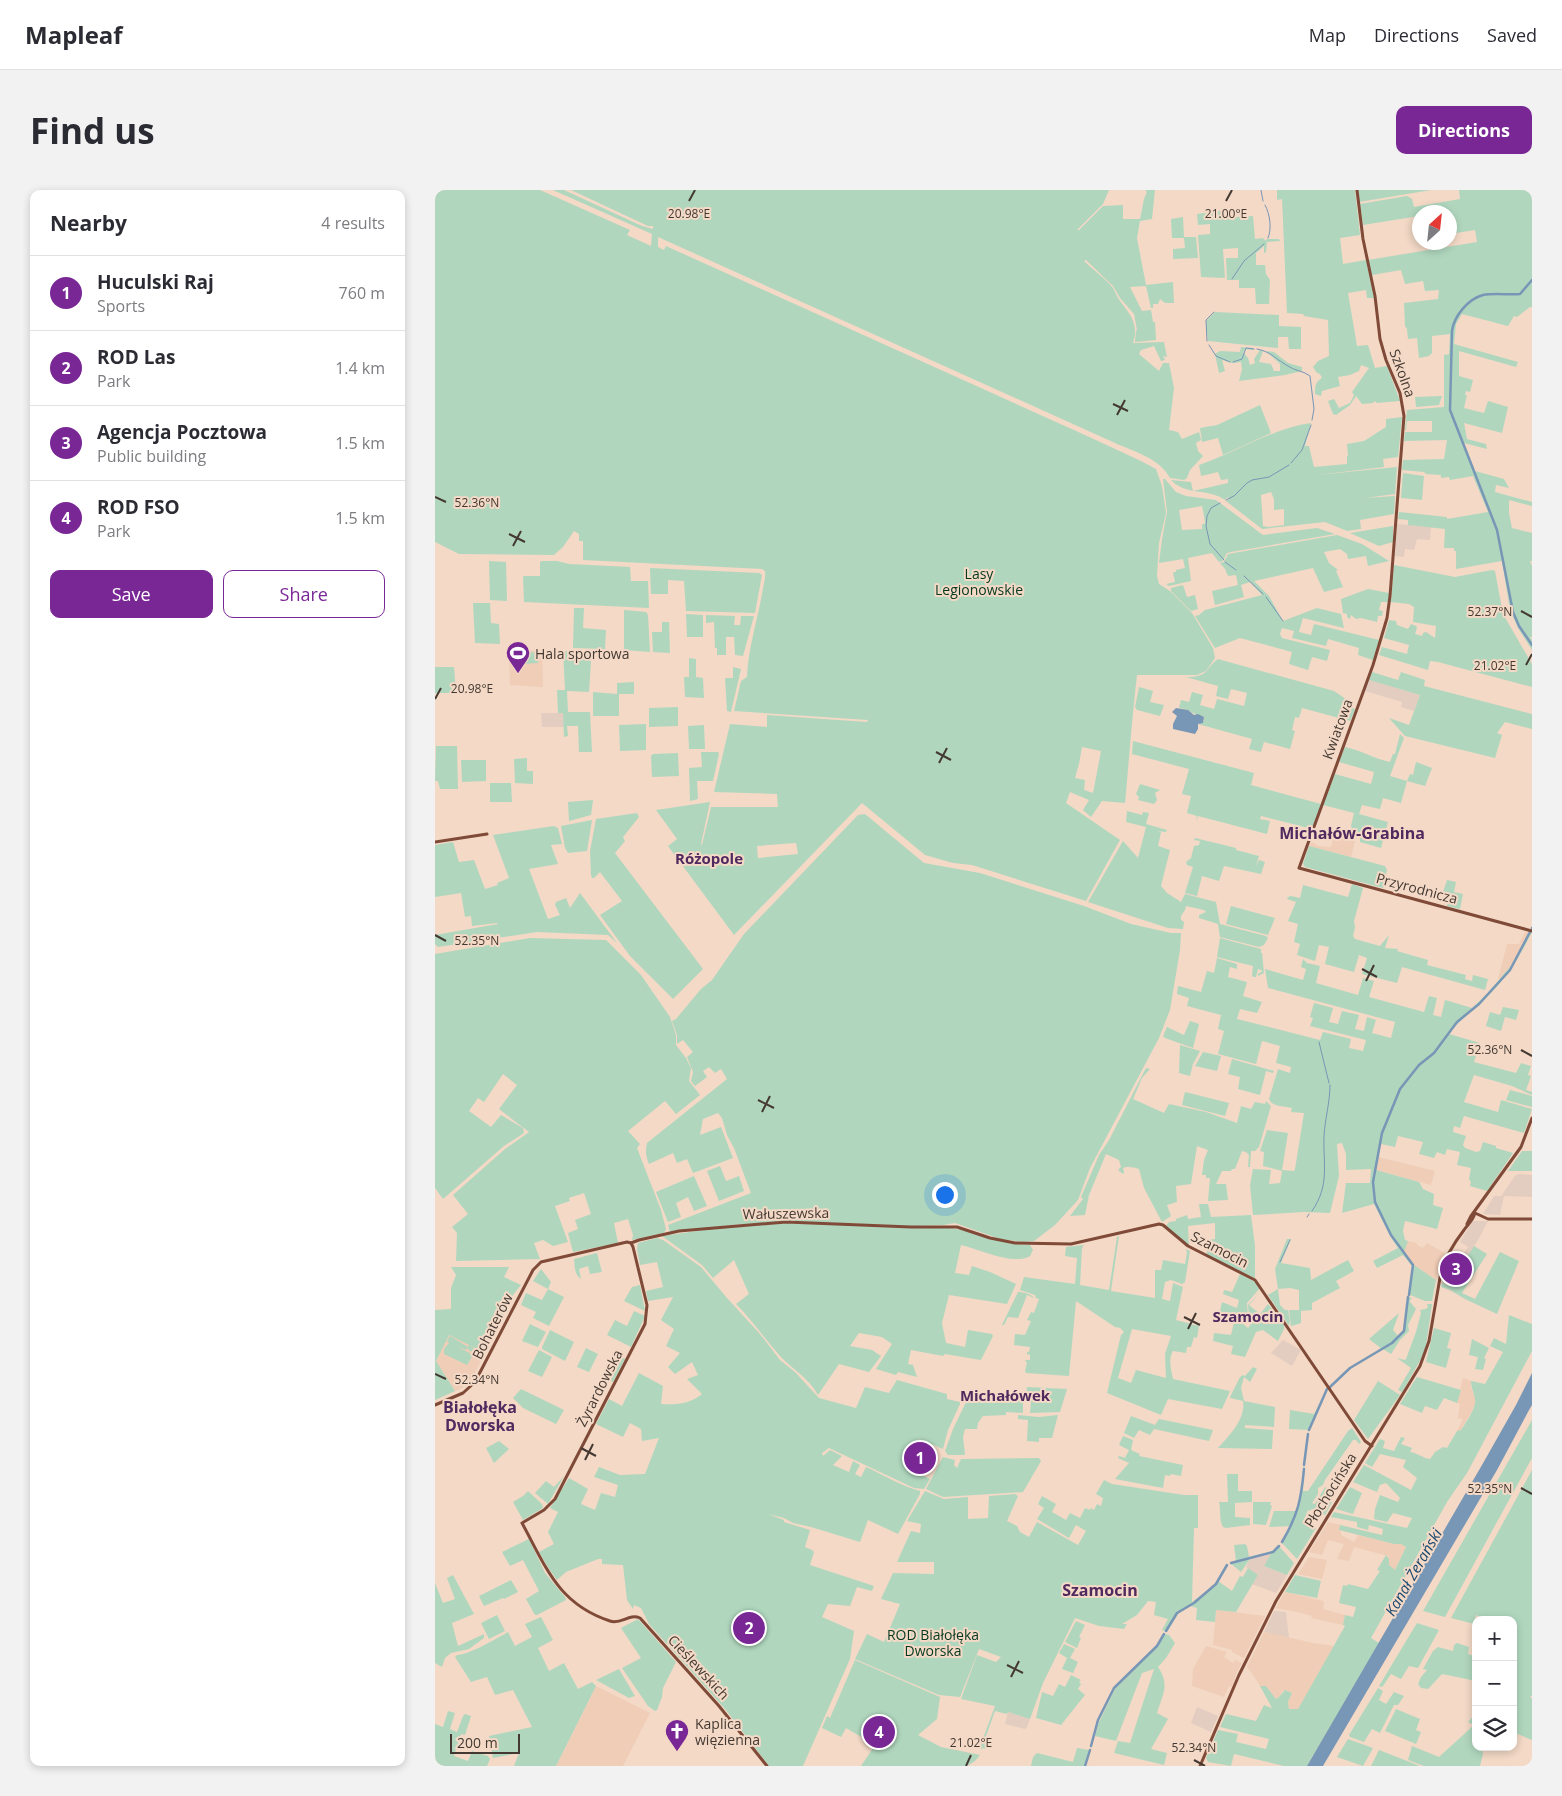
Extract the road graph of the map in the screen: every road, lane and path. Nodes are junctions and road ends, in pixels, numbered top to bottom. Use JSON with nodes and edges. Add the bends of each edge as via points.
{"nodes":[{"id":1,"x":1357,"y":190,"type":"edge"},
{"id":2,"x":1391,"y":596,"type":"joint"},
{"id":3,"x":487,"y":834,"type":"dead end"},
{"id":4,"x":435,"y":842,"type":"edge"},
{"id":5,"x":1299,"y":868,"type":"joint"},
{"id":6,"x":1531,"y":930,"type":"edge"},
{"id":7,"x":1532,"y":1118,"type":"edge"},
{"id":8,"x":1475,"y":1213,"type":"junction"},
{"id":9,"x":1532,"y":1219,"type":"edge"},
{"id":10,"x":631,"y":1244,"type":"junction"},
{"id":11,"x":1038,"y":1244,"type":"joint"},
{"id":12,"x":537,"y":1265,"type":"joint"},
{"id":13,"x":435,"y":1405,"type":"edge"},
{"id":14,"x":1372,"y":1446,"type":"junction"},
{"id":15,"x":599,"y":1617,"type":"joint"},
{"id":16,"x":767,"y":1766,"type":"edge"},
{"id":17,"x":1200,"y":1766,"type":"edge"}],
"edges":[{"from":1,"to":2,"type":"street","name":"Szkolna","via":[[1380,339],[1403,410]]},
{"from":2,"to":5,"type":"street","name":"Kwiatowa","via":[[1374,662]]},
{"from":3,"to":4,"type":"street"},
{"from":5,"to":6,"type":"street","name":"Przyrodnicza"},
{"from":7,"to":8,"type":"street","name":"Płochocińska","via":[[1521,1148]]},
{"from":8,"to":9,"type":"street","via":[[1485,1219]]},
{"from":8,"to":14,"type":"street","name":"Płochocińska","via":[[1449,1251],[1441,1272],[1429,1341],[1421,1366]]},
{"from":10,"to":11,"type":"street","name":"Wałuszewska","via":[[679,1231],[786,1222],[957,1226],[1003,1241]]},
{"from":10,"to":12,"type":"street","name":"Wałuszewska","via":[[627,1242],[564,1256]]},
{"from":10,"to":15,"type":"street","name":"Żyrardowska","via":[[647,1305],[645,1324],[555,1498],[544,1510],[522,1523],[556,1584],[570,1599]]},
{"from":11,"to":14,"type":"street","name":"Szamocin","via":[[1071,1244],[1161,1225],[1191,1248],[1249,1276],[1262,1288],[1365,1441]]},
{"from":12,"to":13,"type":"street","name":"Bohaterów","via":[[475,1382],[463,1393]]},
{"from":14,"to":17,"type":"street","name":"Płochocińska","via":[[1275,1602]]},
{"from":15,"to":16,"type":"street","name":"Cieślewskich","via":[[616,1622],[632,1616],[639,1618],[719,1706]]}]}
